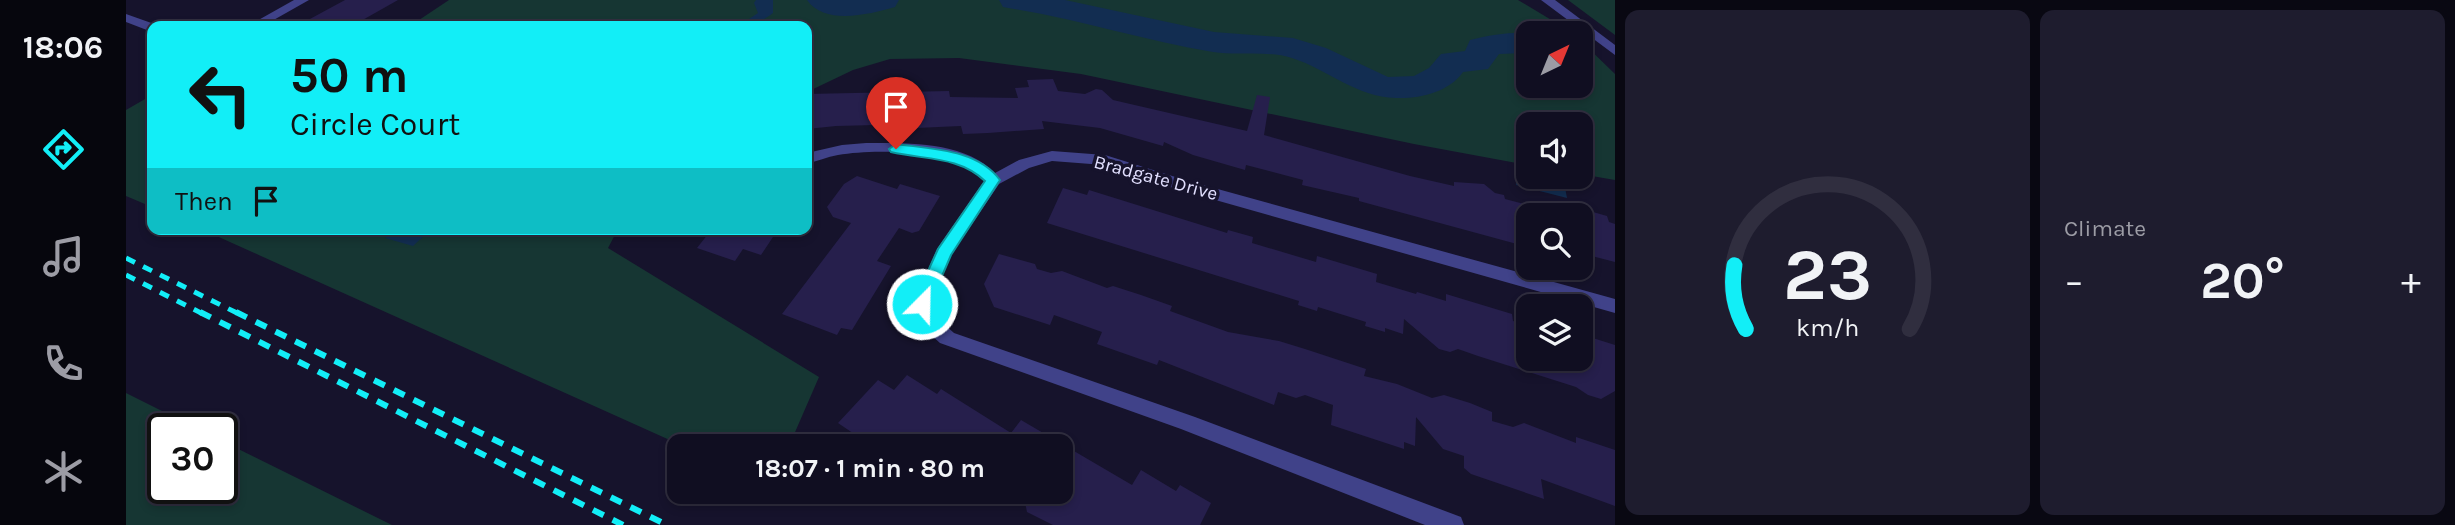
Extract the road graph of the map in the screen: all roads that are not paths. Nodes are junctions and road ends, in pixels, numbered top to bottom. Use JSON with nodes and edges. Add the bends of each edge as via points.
{"nodes":[{"id":1,"x":303,"y":0,"type":"edge"},
{"id":2,"x":1547,"y":0,"type":"edge"},
{"id":3,"x":126,"y":18,"type":"edge"},
{"id":4,"x":263,"y":21,"type":"edge"},
{"id":5,"x":147,"y":26,"type":"edge"},
{"id":6,"x":1615,"y":51,"type":"edge"},
{"id":7,"x":812,"y":157,"type":"edge"},
{"id":8,"x":993,"y":180,"type":"junction"},
{"id":9,"x":1615,"y":306,"type":"edge"},
{"id":10,"x":1453,"y":525,"type":"edge"}],
"edges":[{"from":1,"to":4,"type":"street"},
{"from":2,"to":6,"type":"street"},
{"from":3,"to":5,"type":"street"},
{"from":7,"to":8,"type":"street","via":[[833,149],[896,149],[977,165]]},
{"from":8,"to":9,"type":"street","name":"Bradgate Drive","via":[[1052,156],[1105,160]]},
{"from":8,"to":10,"type":"street","name":"Bradgate Drive","via":[[943,253],[922,304],[928,321],[947,338],[1188,423]]}]}
